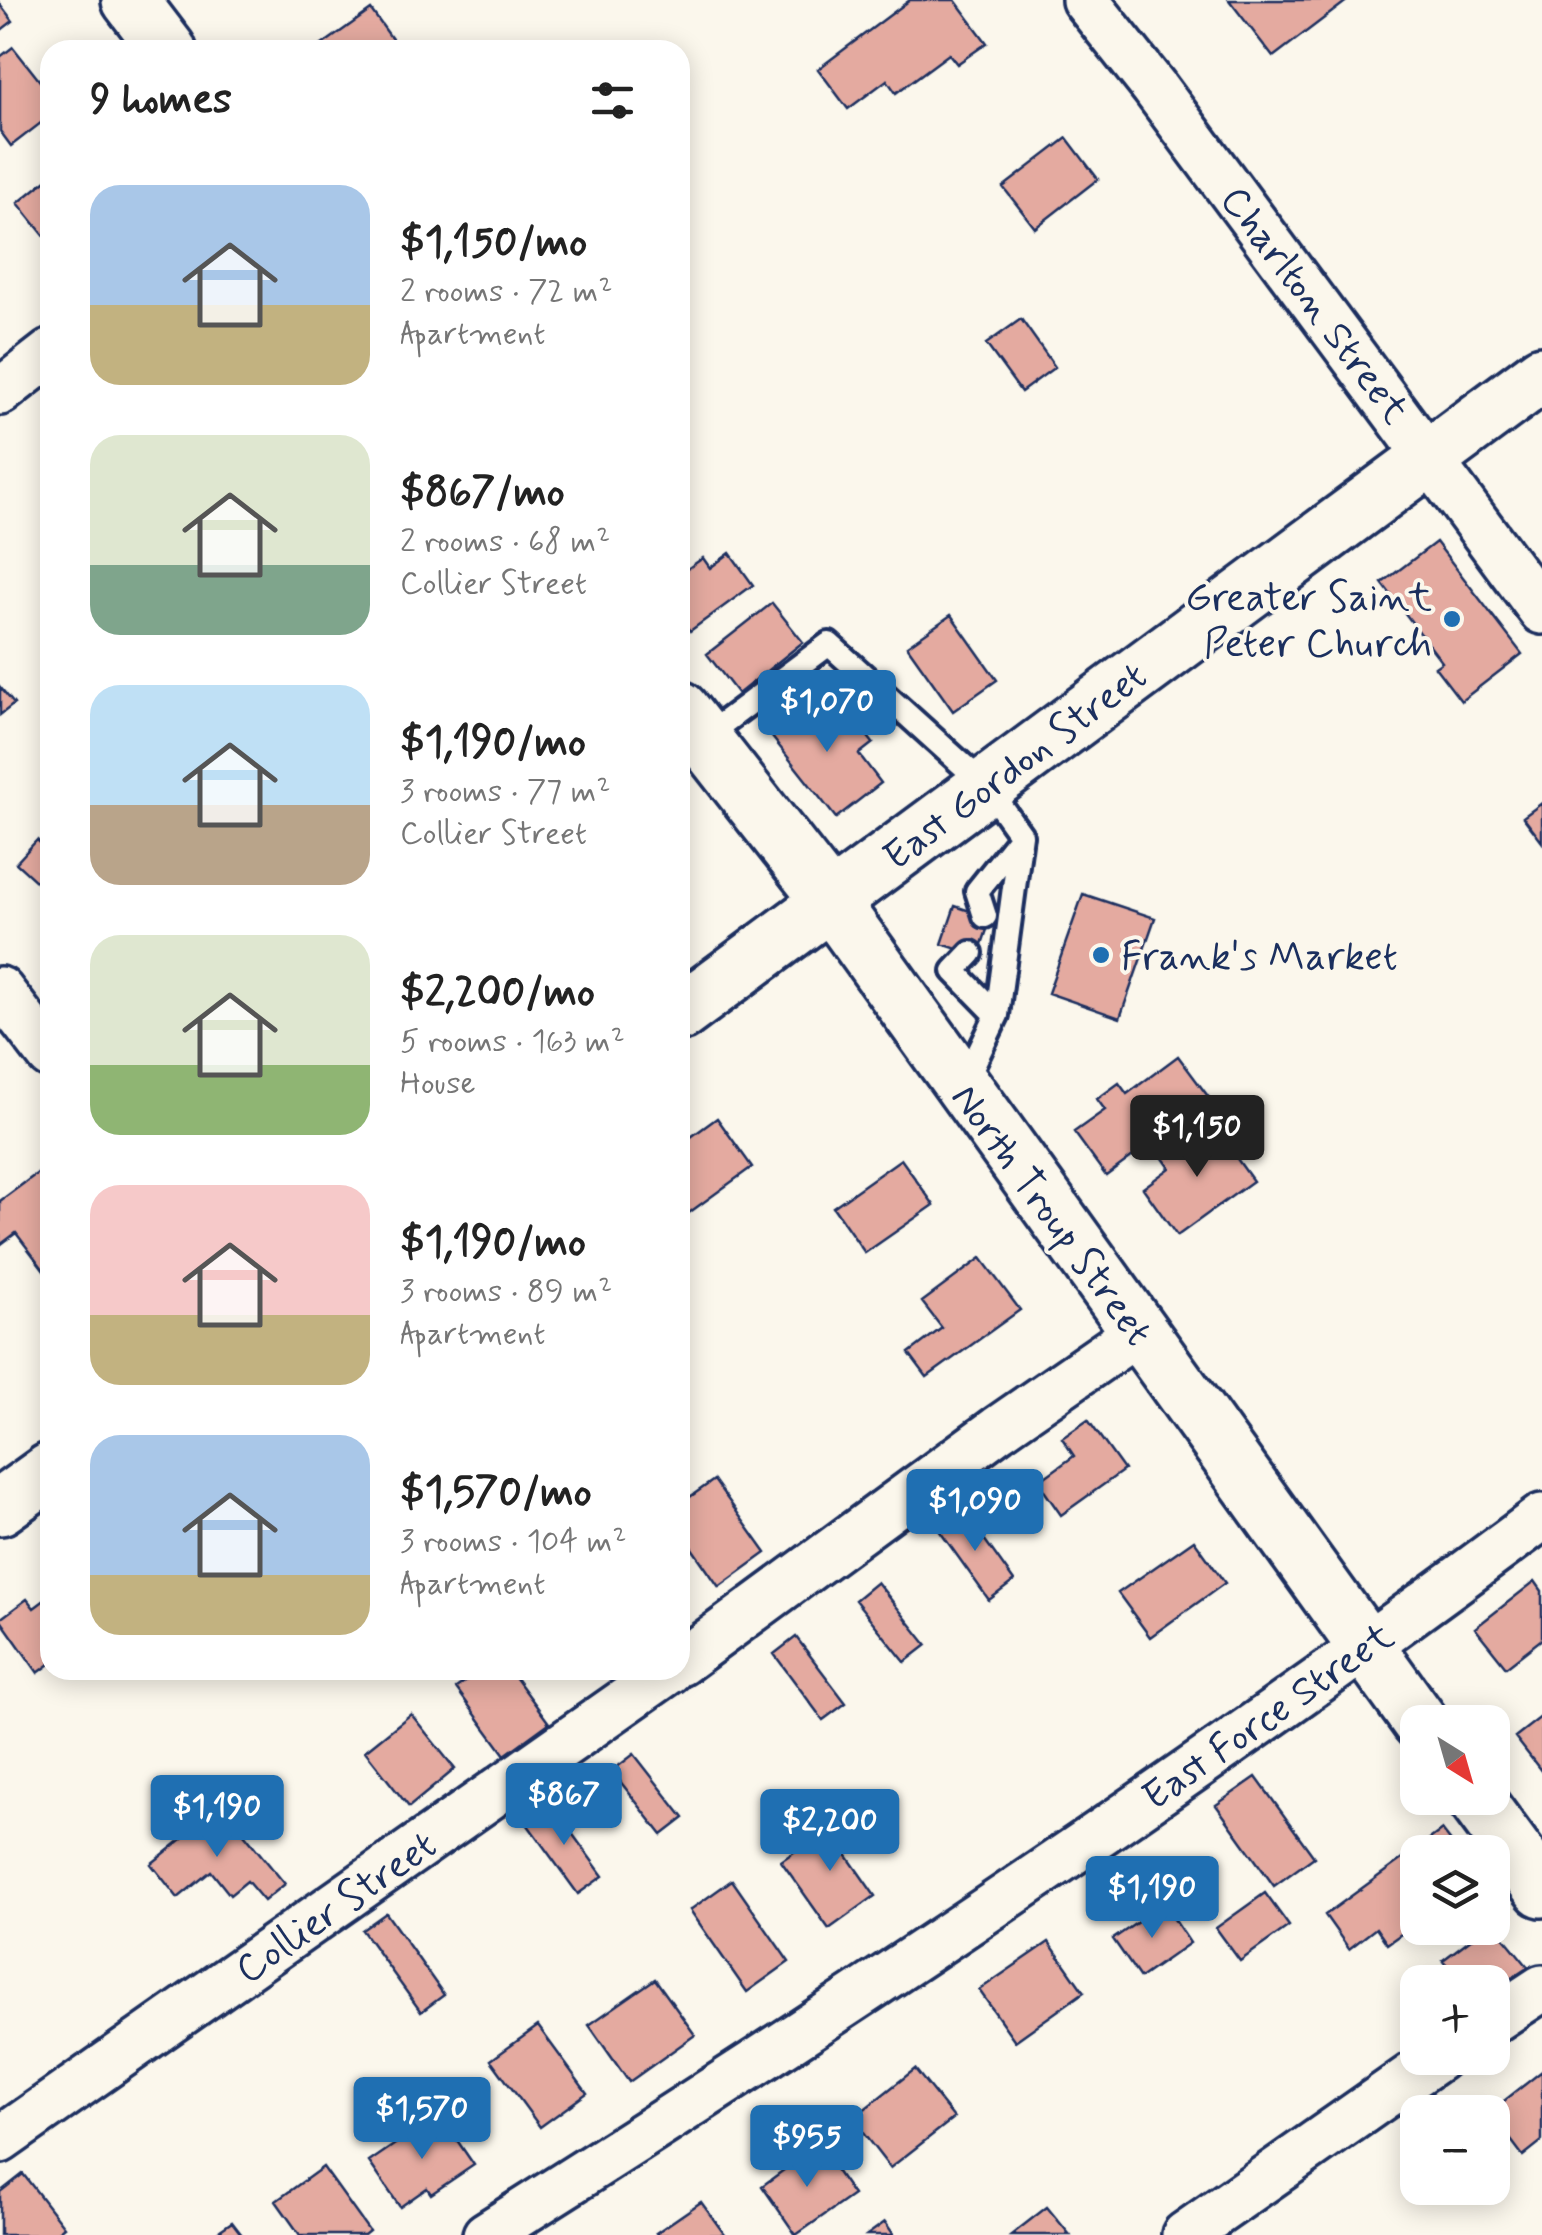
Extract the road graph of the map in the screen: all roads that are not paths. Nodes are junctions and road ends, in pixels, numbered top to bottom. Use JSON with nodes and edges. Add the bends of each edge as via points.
{"nodes":[{"id":1,"x":130,"y":0,"type":"edge"},
{"id":2,"x":1085,"y":0,"type":"edge"},
{"id":3,"x":160,"y":40,"type":"edge"},
{"id":4,"x":40,"y":361,"type":"edge"},
{"id":5,"x":1542,"y":374,"type":"edge"},
{"id":6,"x":0,"y":392,"type":"edge"},
{"id":7,"x":1430,"y":458,"type":"junction"},
{"id":8,"x":1542,"y":611,"type":"edge"},
{"id":9,"x":692,"y":723,"type":"edge"},
{"id":10,"x":986,"y":786,"type":"junction"},
{"id":11,"x":1022,"y":835,"type":"junction"},
{"id":12,"x":831,"y":902,"type":"junction"},
{"id":13,"x":984,"y":916,"type":"dead end"},
{"id":14,"x":948,"y":946,"type":"dead end"},
{"id":15,"x":971,"y":953,"type":"dead end"},
{"id":16,"x":954,"y":972,"type":"junction"},
{"id":17,"x":0,"y":990,"type":"edge"},
{"id":18,"x":690,"y":1006,"type":"edge"},
{"id":19,"x":997,"y":1015,"type":"junction"},
{"id":20,"x":40,"y":1042,"type":"edge"},
{"id":21,"x":962,"y":1089,"type":"junction"},
{"id":22,"x":1138,"y":1332,"type":"junction"},
{"id":23,"x":40,"y":1477,"type":"edge"},
{"id":24,"x":0,"y":1507,"type":"edge"},
{"id":25,"x":1542,"y":1517,"type":"edge"},
{"id":26,"x":1366,"y":1649,"type":"junction"},
{"id":27,"x":690,"y":1656,"type":"edge"},
{"id":28,"x":656,"y":1680,"type":"edge"},
{"id":29,"x":1407,"y":1705,"type":"edge"},
{"id":30,"x":1488,"y":1815,"type":"edge"},
{"id":31,"x":1542,"y":1889,"type":"edge"},
{"id":32,"x":1542,"y":1988,"type":"edge"},
{"id":33,"x":1510,"y":2009,"type":"edge"},
{"id":34,"x":1414,"y":2075,"type":"edge"},
{"id":35,"x":0,"y":2140,"type":"edge"},
{"id":36,"x":486,"y":2235,"type":"edge"},
{"id":37,"x":1185,"y":2235,"type":"edge"}],
"edges":[{"from":1,"to":3,"type":"street"},
{"from":2,"to":7,"type":"street","name":"Charlton Street"},
{"from":4,"to":6,"type":"street"},
{"from":5,"to":7,"type":"street","name":"East Gordon Street"},
{"from":7,"to":8,"type":"street","name":"Charlton Street"},
{"from":7,"to":10,"type":"street","name":"East Gordon Street"},
{"from":9,"to":10,"type":"lane","via":[[829,644]]},
{"from":9,"to":12,"type":"street","name":"North Troup Street"},
{"from":10,"to":11,"type":"lane"},
{"from":10,"to":12,"type":"street","name":"East Gordon Street"},
{"from":11,"to":13,"type":"lane","via":[[969,899]]},
{"from":11,"to":19,"type":"lane"},
{"from":12,"to":18,"type":"street","name":"East Gordon Street"},
{"from":12,"to":21,"type":"street","name":"North Troup Street"},
{"from":14,"to":16,"type":"lane"},
{"from":15,"to":16,"type":"lane"},
{"from":16,"to":19,"type":"lane"},
{"from":17,"to":20,"type":"street"},
{"from":19,"to":21,"type":"lane"},
{"from":21,"to":22,"type":"street","name":"North Troup Street"},
{"from":22,"to":26,"type":"street","name":"North Troup Street"},
{"from":22,"to":27,"type":"street"},
{"from":23,"to":24,"type":"street"},
{"from":25,"to":26,"type":"street","name":"East Force Street"},
{"from":26,"to":29,"type":"street","name":"North Troup Street"},
{"from":26,"to":36,"type":"street","name":"East Force Street","via":[[943,1939]]},
{"from":28,"to":35,"type":"street","name":"Collier Street"},
{"from":30,"to":31,"type":"street"},
{"from":32,"to":33,"type":"street"},
{"from":34,"to":37,"type":"street"}]}
